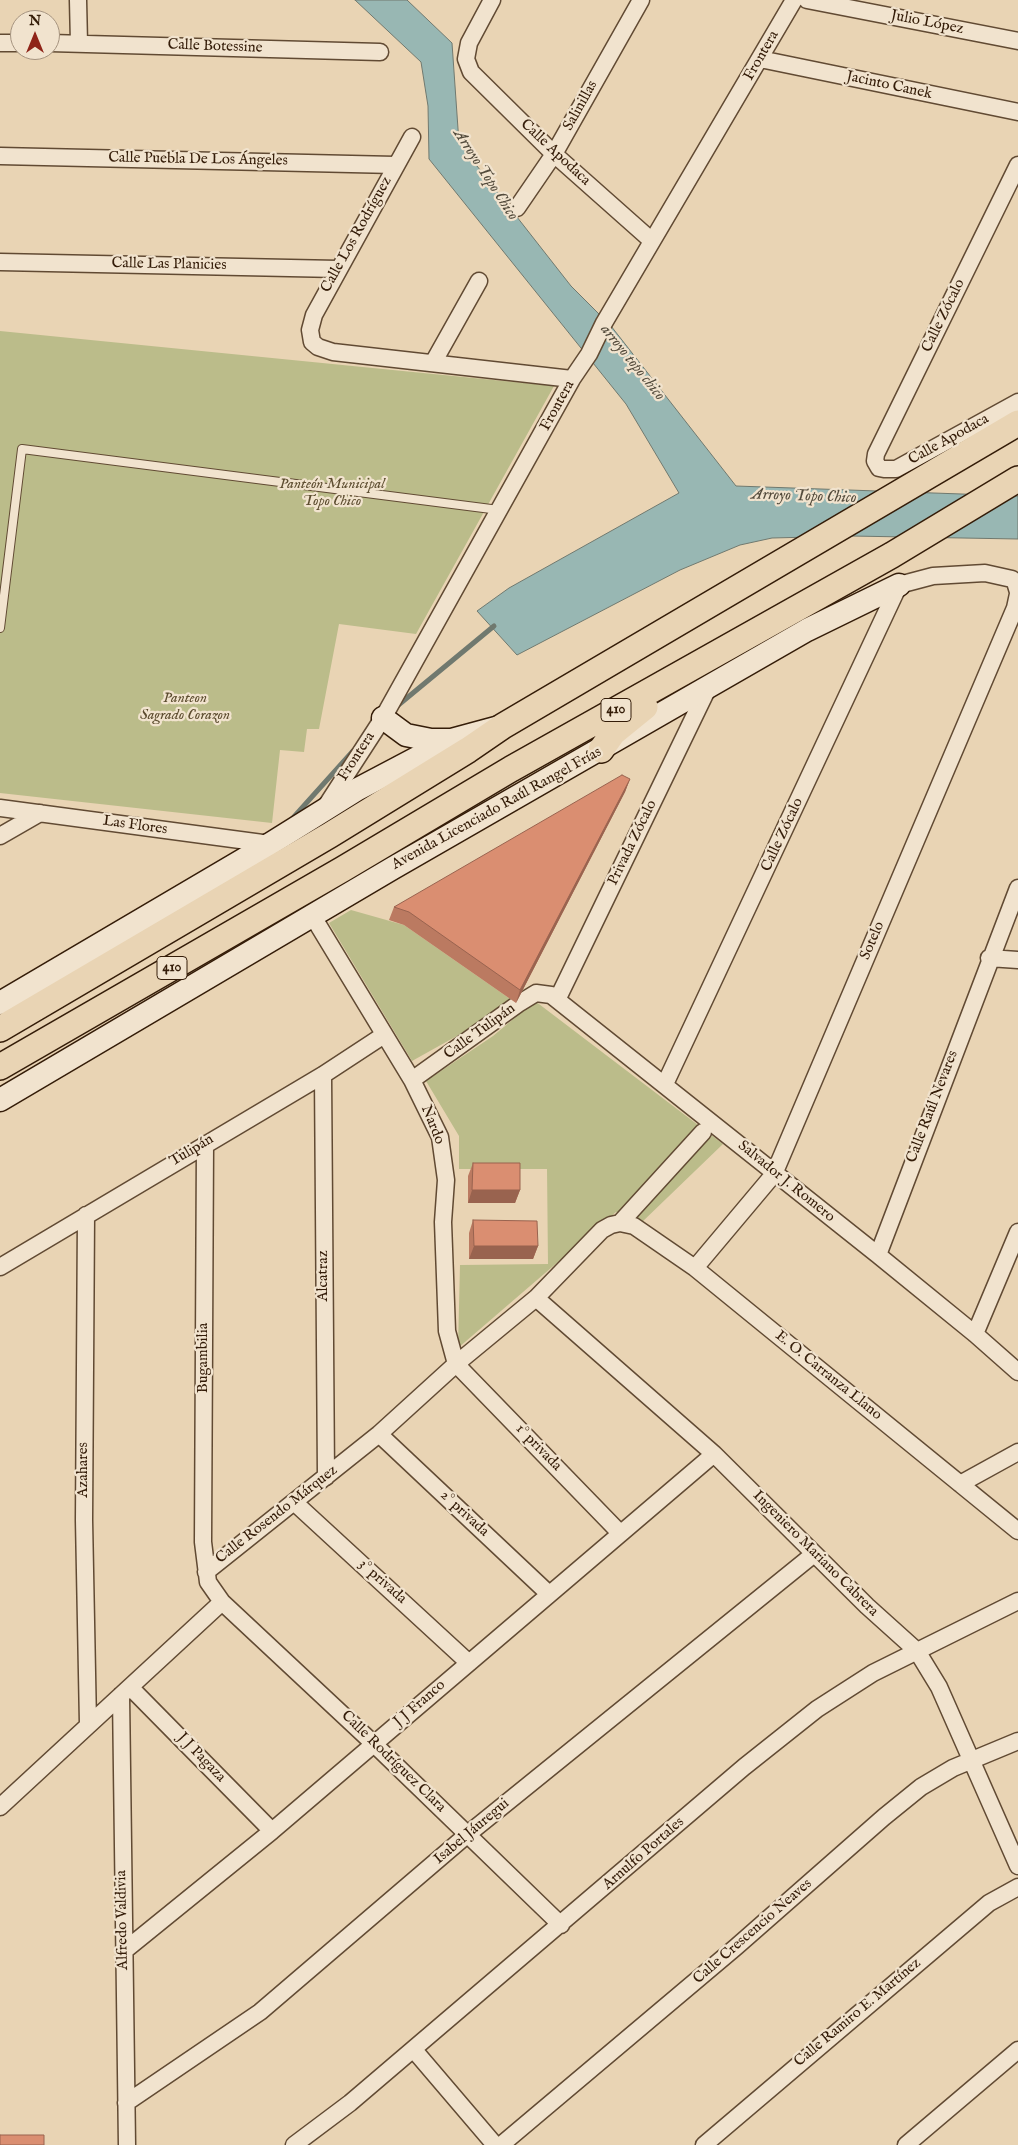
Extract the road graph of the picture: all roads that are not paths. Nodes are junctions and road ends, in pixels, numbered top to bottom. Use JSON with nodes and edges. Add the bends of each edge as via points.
{"nodes":[{"id":1,"x":78,"y":0,"type":"edge"},
{"id":2,"x":492,"y":0,"type":"edge"},
{"id":3,"x":641,"y":0,"type":"edge"},
{"id":4,"x":794,"y":0,"type":"edge"},
{"id":5,"x":806,"y":0,"type":"edge"},
{"id":6,"x":1018,"y":41,"type":"edge"},
{"id":7,"x":60,"y":43,"type":"edge"},
{"id":8,"x":79,"y":43,"type":"junction"},
{"id":9,"x":380,"y":52,"type":"dead end"},
{"id":10,"x":760,"y":59,"type":"junction"},
{"id":11,"x":1018,"y":112,"type":"edge"},
{"id":12,"x":412,"y":137,"type":"dead end"},
{"id":13,"x":554,"y":154,"type":"junction"},
{"id":14,"x":0,"y":156,"type":"edge"},
{"id":15,"x":395,"y":165,"type":"junction"},
{"id":16,"x":1018,"y":165,"type":"edge"},
{"id":17,"x":517,"y":208,"type":"dead end"},
{"id":18,"x":652,"y":240,"type":"junction"},
{"id":19,"x":0,"y":262,"type":"edge"},
{"id":20,"x":338,"y":269,"type":"junction"},
{"id":21,"x":480,"y":281,"type":"dead end"},
{"id":22,"x":433,"y":363,"type":"junction"},
{"id":23,"x":572,"y":380,"type":"junction"},
{"id":24,"x":1018,"y":402,"type":"edge"},
{"id":25,"x":1018,"y":423,"type":"edge"},
{"id":26,"x":879,"y":468,"type":"joint"},
{"id":27,"x":1012,"y":482,"type":"edge"},
{"id":28,"x":499,"y":510,"type":"junction"},
{"id":29,"x":899,"y":585,"type":"junction"},
{"id":30,"x":1016,"y":588,"type":"edge"},
{"id":31,"x":0,"y":628,"type":"edge"},
{"id":32,"x":672,"y":678,"type":"junction"},
{"id":33,"x":708,"y":688,"type":"junction"},
{"id":34,"x":383,"y":718,"type":"junction"},
{"id":35,"x":502,"y":726,"type":"junction"},
{"id":36,"x":451,"y":740,"type":"junction"},
{"id":37,"x":601,"y":750,"type":"junction"},
{"id":38,"x":0,"y":808,"type":"edge"},
{"id":39,"x":40,"y":813,"type":"junction"},
{"id":40,"x":326,"y":823,"type":"junction"},
{"id":41,"x":0,"y":836,"type":"edge"},
{"id":42,"x":270,"y":844,"type":"junction"},
{"id":43,"x":1018,"y":888,"type":"edge"},
{"id":44,"x":312,"y":915,"type":"junction"},
{"id":45,"x":989,"y":958,"type":"junction"},
{"id":46,"x":1018,"y":960,"type":"edge"},
{"id":47,"x":555,"y":996,"type":"junction"},
{"id":48,"x":0,"y":1003,"type":"edge"},
{"id":49,"x":0,"y":1029,"type":"edge"},
{"id":50,"x":384,"y":1035,"type":"junction"},
{"id":51,"x":0,"y":1067,"type":"edge"},
{"id":52,"x":323,"y":1075,"type":"junction"},
{"id":53,"x":412,"y":1080,"type":"junction"},
{"id":54,"x":666,"y":1084,"type":"junction"},
{"id":55,"x":0,"y":1100,"type":"edge"},
{"id":56,"x":703,"y":1132,"type":"dead end"},
{"id":57,"x":205,"y":1144,"type":"junction"},
{"id":58,"x":774,"y":1174,"type":"junction"},
{"id":59,"x":86,"y":1215,"type":"junction"},
{"id":60,"x":627,"y":1224,"type":"junction"},
{"id":61,"x":1018,"y":1232,"type":"edge"},
{"id":62,"x":878,"y":1255,"type":"junction"},
{"id":63,"x":0,"y":1267,"type":"edge"},
{"id":64,"x":695,"y":1268,"type":"junction"},
{"id":65,"x":536,"y":1298,"type":"junction"},
{"id":66,"x":975,"y":1334,"type":"junction"},
{"id":67,"x":456,"y":1364,"type":"junction"},
{"id":68,"x":1018,"y":1372,"type":"edge"},
{"id":69,"x":379,"y":1434,"type":"junction"},
{"id":70,"x":1018,"y":1452,"type":"edge"},
{"id":71,"x":714,"y":1454,"type":"junction"},
{"id":72,"x":326,"y":1476,"type":"junction"},
{"id":73,"x":960,"y":1484,"type":"junction"},
{"id":74,"x":294,"y":1502,"type":"junction"},
{"id":75,"x":1018,"y":1531,"type":"edge"},
{"id":76,"x":620,"y":1533,"type":"junction"},
{"id":77,"x":814,"y":1554,"type":"junction"},
{"id":78,"x":206,"y":1572,"type":"junction"},
{"id":79,"x":549,"y":1594,"type":"junction"},
{"id":80,"x":1018,"y":1601,"type":"edge"},
{"id":81,"x":222,"y":1602,"type":"junction"},
{"id":82,"x":917,"y":1651,"type":"junction"},
{"id":83,"x":469,"y":1662,"type":"junction"},
{"id":84,"x":125,"y":1691,"type":"junction"},
{"id":85,"x":88,"y":1724,"type":"junction"},
{"id":86,"x":1018,"y":1741,"type":"edge"},
{"id":87,"x":374,"y":1744,"type":"junction"},
{"id":88,"x":970,"y":1760,"type":"junction"},
{"id":89,"x":0,"y":1807,"type":"edge"},
{"id":90,"x":272,"y":1831,"type":"junction"},
{"id":91,"x":468,"y":1834,"type":"junction"},
{"id":92,"x":1018,"y":1866,"type":"edge"},
{"id":93,"x":1018,"y":1887,"type":"edge"},
{"id":94,"x":561,"y":1925,"type":"junction"},
{"id":95,"x":124,"y":1951,"type":"junction"},
{"id":96,"x":414,"y":2050,"type":"junction"},
{"id":97,"x":1018,"y":2050,"type":"edge"},
{"id":98,"x":126,"y":2103,"type":"junction"},
{"id":99,"x":127,"y":2145,"type":"edge"},
{"id":100,"x":294,"y":2145,"type":"edge"},
{"id":101,"x":495,"y":2145,"type":"edge"},
{"id":102,"x":501,"y":2145,"type":"edge"},
{"id":103,"x":704,"y":2145,"type":"edge"},
{"id":104,"x":906,"y":2145,"type":"edge"}],
"edges":[{"from":1,"to":8,"type":"street"},
{"from":2,"to":13,"type":"street","name":"Calle Apodaca","via":[[473,34],[466,59],[482,85]]},
{"from":3,"to":13,"type":"street","name":"Salinillas"},
{"from":4,"to":10,"type":"street","name":"Frontera"},
{"from":5,"to":6,"type":"street","name":"Julio López"},
{"from":7,"to":8,"type":"street","name":"Calle Botessine"},
{"from":8,"to":9,"type":"street","name":"Calle Botessine"},
{"from":10,"to":11,"type":"street","name":"Jacinto Canek"},
{"from":10,"to":18,"type":"street","name":"Frontera"},
{"from":12,"to":15,"type":"street","name":"Calle Los Rodríguez"},
{"from":13,"to":17,"type":"street","name":"Salinillas"},
{"from":13,"to":18,"type":"street","name":"Calle Apodaca"},
{"from":14,"to":15,"type":"street","name":"Calle Puebla De Los Ángeles"},
{"from":15,"to":20,"type":"street","name":"Calle Los Rodríguez"},
{"from":16,"to":26,"type":"street","name":"Calle Zócalo","via":[[876,454]]},
{"from":18,"to":23,"type":"street","name":"Frontera"},
{"from":19,"to":20,"type":"street","name":"Calle Las Planicies"},
{"from":20,"to":22,"type":"street","name":"Calle Los Rodríguez","via":[[314,315],[312,342],[325,350]]},
{"from":21,"to":22,"type":"street"},
{"from":22,"to":23,"type":"street"},
{"from":23,"to":28,"type":"street","name":"Frontera"},
{"from":24,"to":26,"type":"street","name":"Calle Apodaca","via":[[896,469]]},
{"from":25,"to":35,"type":"main road","number":"410"},
{"from":27,"to":32,"type":"main road","number":"410","via":[[892,556]]},
{"from":28,"to":31,"type":"lane","via":[[22,450]]},
{"from":28,"to":34,"type":"street","name":"Frontera"},
{"from":29,"to":30,"type":"street","name":"Avenida Licenciado Raúl Rangel Frías","via":[[933,576],[991,574]]},
{"from":29,"to":33,"type":"street","name":"Avenida Licenciado Raúl Rangel Frías","via":[[807,630]]},
{"from":29,"to":54,"type":"street","name":"Calle Zócalo"},
{"from":30,"to":58,"type":"street","name":"Sotelo","via":[[1015,608]]},
{"from":32,"to":37,"type":"main road","via":[[652,702],[613,733]]},
{"from":32,"to":51,"type":"main road","number":"410"},
{"from":33,"to":37,"type":"street","name":"Avenida Licenciado Raúl Rangel Frías"},
{"from":33,"to":47,"type":"street","name":"Privada Zócalo"},
{"from":34,"to":36,"type":"street","via":[[406,734],[431,740]]},
{"from":34,"to":40,"type":"street","name":"Frontera"},
{"from":35,"to":36,"type":"street"},
{"from":35,"to":40,"type":"main road","number":"410","via":[[468,750]]},
{"from":36,"to":40,"type":"street","via":[[358,788]]},
{"from":37,"to":44,"type":"street","name":"Avenida Licenciado Raúl Rangel Frías"},
{"from":38,"to":39,"type":"street","name":"Las Flores"},
{"from":39,"to":41,"type":"street"},
{"from":39,"to":42,"type":"street","name":"Las Flores"},
{"from":40,"to":42,"type":"street"},
{"from":40,"to":49,"type":"main road","number":"410"},
{"from":42,"to":48,"type":"street"},
{"from":43,"to":45,"type":"street","name":"Calle Raúl Nevares"},
{"from":44,"to":50,"type":"street","name":"Nardo"},
{"from":44,"to":55,"type":"street","name":"Avenida Licenciado Raúl Rangel Frías"},
{"from":45,"to":46,"type":"street"},
{"from":45,"to":62,"type":"street","name":"Calle Raúl Nevares"},
{"from":47,"to":53,"type":"street","name":"Calle Tulipán","via":[[536,993]]},
{"from":47,"to":54,"type":"street","name":"Salvador J. Romero"},
{"from":50,"to":52,"type":"street","name":"Tulipán"},
{"from":50,"to":53,"type":"street","name":"Nardo"},
{"from":52,"to":57,"type":"street","name":"Tulipán"},
{"from":52,"to":72,"type":"street","name":"Alcatraz"},
{"from":53,"to":67,"type":"street","name":"Nardo","via":[[440,1137],[444,1158],[447,1331]]},
{"from":54,"to":58,"type":"street","name":"Salvador J. Romero"},
{"from":56,"to":60,"type":"street"},
{"from":57,"to":59,"type":"street","name":"Tulipán"},
{"from":57,"to":78,"type":"street","name":"Bugambilia","via":[[203,1542]]},
{"from":58,"to":62,"type":"street","name":"Salvador J. Romero"},
{"from":58,"to":64,"type":"street","name":"Sotelo"},
{"from":59,"to":63,"type":"street","name":"Tulipán"},
{"from":59,"to":85,"type":"street","name":"Azahares","via":[[84,1520]]},
{"from":60,"to":64,"type":"street","name":"E. O. Carranza Llano"},
{"from":60,"to":65,"type":"street","name":"Calle Rosendo Márquez","via":[[611,1225],[602,1230]]},
{"from":61,"to":66,"type":"street"},
{"from":62,"to":66,"type":"street","name":"Salvador J. Romero"},
{"from":64,"to":73,"type":"street","name":"E. O. Carranza Llano"},
{"from":65,"to":67,"type":"street","name":"Calle Rosendo Márquez"},
{"from":65,"to":71,"type":"street","name":"Ingeniero Mariano Cabrera"},
{"from":66,"to":68,"type":"street","name":"Salvador J. Romero"},
{"from":67,"to":69,"type":"street","name":"Calle Rosendo Márquez"},
{"from":67,"to":76,"type":"street","name":"1° privada"},
{"from":69,"to":72,"type":"street","name":"Calle Rosendo Márquez"},
{"from":69,"to":79,"type":"street","name":"2° privada"},
{"from":70,"to":73,"type":"street"},
{"from":71,"to":76,"type":"street","name":"J J Franco"},
{"from":71,"to":77,"type":"street","name":"Ingeniero Mariano Cabrera"},
{"from":72,"to":74,"type":"street","name":"Calle Rosendo Márquez"},
{"from":73,"to":75,"type":"street","name":"E. O. Carranza Llano"},
{"from":74,"to":78,"type":"street","name":"Calle Rosendo Márquez"},
{"from":74,"to":83,"type":"street","name":"3° privada"},
{"from":76,"to":79,"type":"street","name":"J J Franco"},
{"from":77,"to":82,"type":"street","name":"Ingeniero Mariano Cabrera"},
{"from":77,"to":91,"type":"street","name":"Isabel Jáuregui"},
{"from":78,"to":81,"type":"street","name":"Calle Rosendo Márquez","via":[[212,1590]]},
{"from":79,"to":83,"type":"street","name":"J J Franco"},
{"from":80,"to":82,"type":"street","name":"Arnulfo Portales"},
{"from":81,"to":84,"type":"street"},
{"from":81,"to":87,"type":"street","name":"Calle Rodríguez Clara"},
{"from":82,"to":88,"type":"street","name":"Ingeniero Mariano Cabrera","via":[[940,1687]]},
{"from":82,"to":94,"type":"street","name":"Arnulfo Portales","via":[[873,1673],[817,1709],[744,1767]]},
{"from":83,"to":87,"type":"street","name":"J J Franco"},
{"from":84,"to":85,"type":"street"},
{"from":84,"to":90,"type":"street","name":"J J Pagaza"},
{"from":84,"to":95,"type":"street","name":"Alfredo Valdivia"},
{"from":85,"to":89,"type":"street"},
{"from":86,"to":88,"type":"street","name":"Calle Crescencio Neaves"},
{"from":87,"to":90,"type":"street","name":"J J Franco"},
{"from":87,"to":91,"type":"street","name":"Calle Rodríguez Clara"},
{"from":88,"to":92,"type":"street","name":"Ingeniero Mariano Cabrera"},
{"from":88,"to":102,"type":"street","name":"Calle Crescencio Neaves","via":[[938,1775],[884,1817]]},
{"from":90,"to":95,"type":"street","name":"J J Franco"},
{"from":91,"to":94,"type":"street","name":"Calle Rodríguez Clara"},
{"from":91,"to":98,"type":"street","name":"Isabel Jáuregui","via":[[260,2012]]},
{"from":93,"to":103,"type":"street","name":"Calle Ramiro E. Martínez","via":[[989,1903],[968,1920]]},
{"from":94,"to":96,"type":"street","name":"Arnulfo Portales"},
{"from":95,"to":98,"type":"street","name":"Alfredo Valdivia"},
{"from":96,"to":100,"type":"street","name":"Arnulfo Portales"},
{"from":96,"to":101,"type":"street"},
{"from":97,"to":104,"type":"street"},
{"from":98,"to":99,"type":"street","name":"Alfredo Valdivia"}]}
